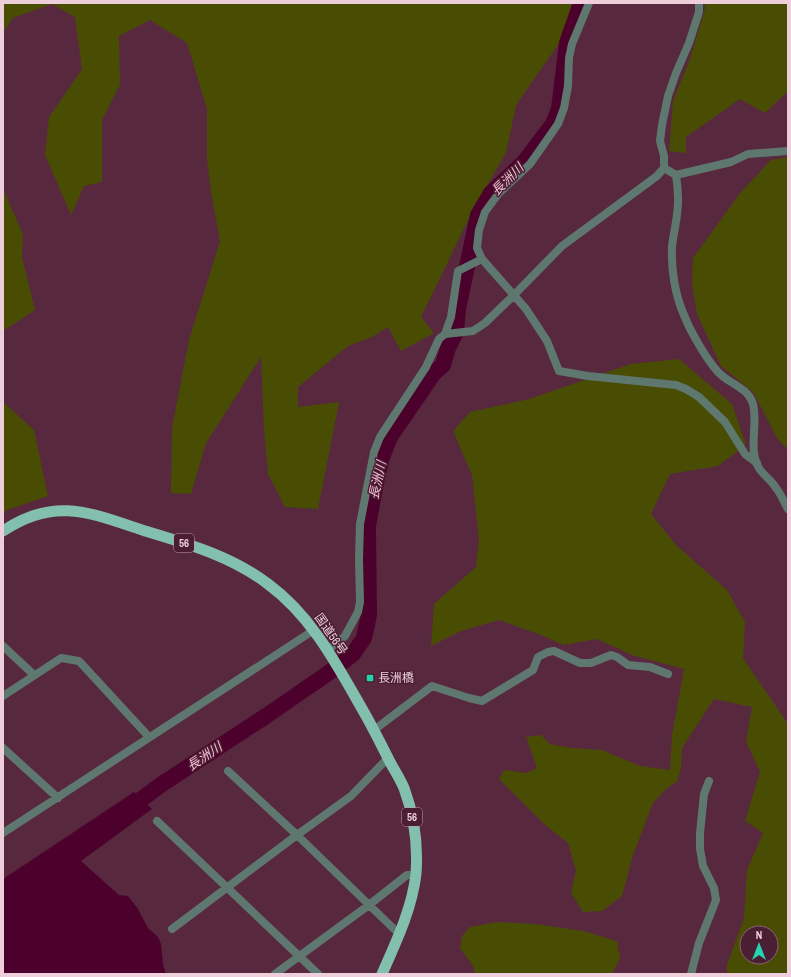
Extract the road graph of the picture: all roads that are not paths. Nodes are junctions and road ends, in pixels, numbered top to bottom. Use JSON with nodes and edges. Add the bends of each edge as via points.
{"nodes":[{"id":1,"x":589,"y":3,"type":"edge"},
{"id":2,"x":700,"y":3,"type":"edge"},
{"id":3,"x":788,"y":151,"type":"edge"},
{"id":4,"x":664,"y":168,"type":"junction"},
{"id":5,"x":676,"y":175,"type":"junction"},
{"id":6,"x":482,"y":260,"type":"junction"},
{"id":7,"x":513,"y":296,"type":"junction"},
{"id":8,"x":445,"y":334,"type":"junction"},
{"id":9,"x":757,"y":463,"type":"junction"},
{"id":10,"x":788,"y":509,"type":"edge"},
{"id":11,"x":3,"y":531,"type":"edge"},
{"id":12,"x":314,"y":630,"type":"junction"},
{"id":13,"x":3,"y":646,"type":"edge"},
{"id":14,"x":330,"y":653,"type":"junction"},
{"id":15,"x":668,"y":674,"type":"dead end"},
{"id":16,"x":34,"y":675,"type":"junction"},
{"id":17,"x":3,"y":696,"type":"edge"},
{"id":18,"x":374,"y":730,"type":"junction"},
{"id":19,"x":149,"y":737,"type":"junction"},
{"id":20,"x":3,"y":748,"type":"edge"},
{"id":21,"x":388,"y":758,"type":"junction"},
{"id":22,"x":228,"y":771,"type":"dead end"},
{"id":23,"x":709,"y":781,"type":"dead end"},
{"id":24,"x":58,"y":798,"type":"junction"},
{"id":25,"x":157,"y":821,"type":"dead end"},
{"id":26,"x":3,"y":833,"type":"edge"},
{"id":27,"x":297,"y":836,"type":"junction"},
{"id":28,"x":416,"y":874,"type":"junction"},
{"id":29,"x":227,"y":888,"type":"junction"},
{"id":30,"x":369,"y":905,"type":"junction"},
{"id":31,"x":172,"y":929,"type":"dead end"},
{"id":32,"x":400,"y":931,"type":"junction"},
{"id":33,"x":299,"y":956,"type":"junction"},
{"id":34,"x":275,"y":974,"type":"edge"},
{"id":35,"x":318,"y":974,"type":"edge"},
{"id":36,"x":382,"y":974,"type":"edge"},
{"id":37,"x":692,"y":974,"type":"edge"}],
"edges":[{"from":1,"to":6,"type":"street","via":[[572,44],[567,93],[558,124],[530,164],[499,193],[485,212],[477,248]]},
{"from":2,"to":4,"type":"street","via":[[690,43],[668,96],[660,141]]},
{"from":3,"to":5,"type":"street","via":[[748,154],[722,165]]},
{"from":4,"to":5,"type":"street"},
{"from":4,"to":7,"type":"street","via":[[657,176],[562,246]]},
{"from":5,"to":9,"type":"street","via":[[678,214],[672,247],[678,299],[684,316],[709,361],[719,374],[746,392],[753,404],[754,453]]},
{"from":6,"to":7,"type":"street"},
{"from":6,"to":8,"type":"street","via":[[458,271],[451,317]]},
{"from":7,"to":8,"type":"street","via":[[472,331]]},
{"from":7,"to":9,"type":"street","via":[[547,341],[559,371],[686,388],[725,422],[745,454]]},
{"from":8,"to":14,"type":"street","via":[[439,339],[426,367],[389,422],[374,452],[360,524],[358,612],[345,636]]},
{"from":9,"to":10,"type":"street","via":[[760,471],[776,487]]},
{"from":11,"to":12,"type":"highway","name":"国道56号","number":"56","via":[[16,522],[38,513],[64,510],[89,513],[199,548],[230,560],[267,583],[291,603]]},
{"from":12,"to":14,"type":"highway","name":"国道56号","number":"56"},
{"from":12,"to":19,"type":"street"},
{"from":13,"to":16,"type":"street"},
{"from":14,"to":18,"type":"highway","name":"国道56号","number":"56"},
{"from":15,"to":18,"type":"street","via":[[650,667],[628,665],[611,655],[580,663],[554,651],[548,652],[538,658],[533,670],[482,701],[432,686]]},
{"from":16,"to":17,"type":"street"},
{"from":16,"to":19,"type":"street","via":[[61,658],[79,661]]},
{"from":18,"to":21,"type":"highway","name":"国道56号","number":"56"},
{"from":19,"to":24,"type":"street"},
{"from":20,"to":24,"type":"street"},
{"from":21,"to":27,"type":"street","via":[[351,796]]},
{"from":21,"to":28,"type":"highway","name":"国道56号","number":"56","via":[[404,788],[412,815],[416,843]]},
{"from":22,"to":27,"type":"street"},
{"from":23,"to":37,"type":"street","via":[[704,794],[700,849],[716,900],[699,943]]},
{"from":24,"to":26,"type":"street"},
{"from":25,"to":29,"type":"street"},
{"from":27,"to":29,"type":"street"},
{"from":27,"to":30,"type":"street"},
{"from":28,"to":30,"type":"street","via":[[407,875]]},
{"from":28,"to":32,"type":"highway","name":"国道56号","number":"56","via":[[410,903]]},
{"from":29,"to":31,"type":"street"},
{"from":29,"to":33,"type":"street"},
{"from":30,"to":32,"type":"street","via":[[395,930]]},
{"from":30,"to":33,"type":"street"},
{"from":32,"to":36,"type":"highway","name":"国道56号","number":"56"},
{"from":33,"to":34,"type":"street"},
{"from":33,"to":35,"type":"street"}]}
